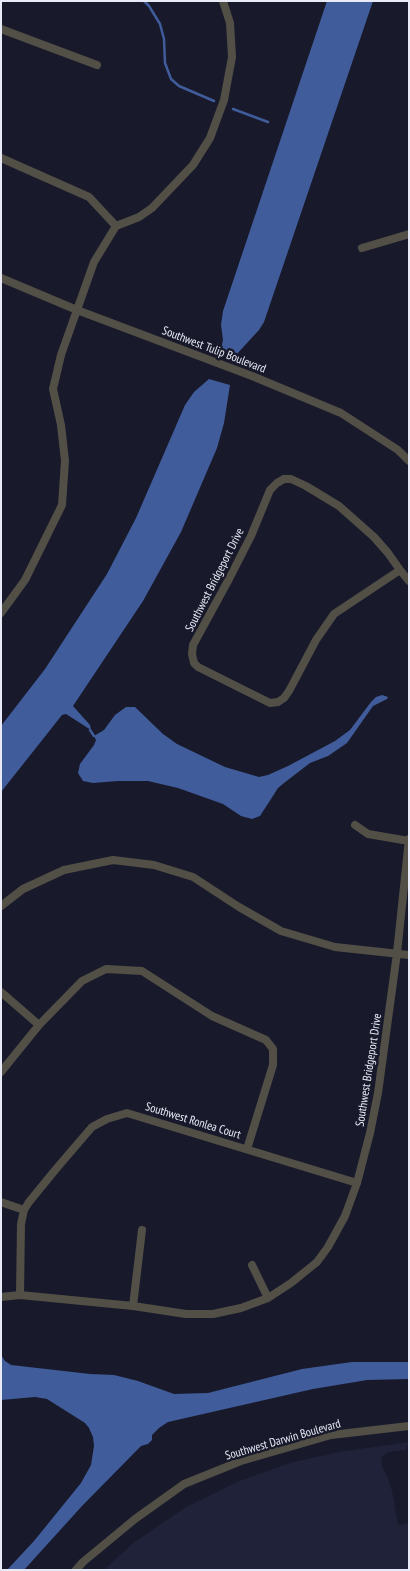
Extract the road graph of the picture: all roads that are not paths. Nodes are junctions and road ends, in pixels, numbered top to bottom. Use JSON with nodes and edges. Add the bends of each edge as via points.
{"nodes":[{"id":1,"x":223,"y":1,"type":"edge"},
{"id":2,"x":1,"y":29,"type":"edge"},
{"id":3,"x":97,"y":65,"type":"dead end"},
{"id":4,"x":1,"y":158,"type":"edge"},
{"id":5,"x":116,"y":226,"type":"junction"},
{"id":6,"x":409,"y":234,"type":"edge"},
{"id":7,"x":362,"y":248,"type":"dead end"},
{"id":8,"x":1,"y":278,"type":"edge"},
{"id":9,"x":77,"y":310,"type":"junction"},
{"id":10,"x":409,"y":460,"type":"edge"},
{"id":11,"x":400,"y":570,"type":"junction"},
{"id":12,"x":409,"y":581,"type":"edge"},
{"id":13,"x":1,"y":613,"type":"edge"},
{"id":14,"x":355,"y":825,"type":"dead end"},
{"id":15,"x":409,"y":840,"type":"edge"},
{"id":16,"x":1,"y":906,"type":"edge"},
{"id":17,"x":397,"y":954,"type":"junction"},
{"id":18,"x":409,"y":955,"type":"edge"},
{"id":19,"x":1,"y":992,"type":"edge"},
{"id":20,"x":40,"y":1025,"type":"junction"},
{"id":21,"x":1,"y":1072,"type":"edge"},
{"id":22,"x":247,"y":1150,"type":"junction"},
{"id":23,"x":357,"y":1183,"type":"junction"},
{"id":24,"x":1,"y":1202,"type":"edge"},
{"id":25,"x":24,"y":1210,"type":"junction"},
{"id":26,"x":142,"y":1230,"type":"dead end"},
{"id":27,"x":252,"y":1265,"type":"dead end"},
{"id":28,"x":20,"y":1295,"type":"junction"},
{"id":29,"x":1,"y":1297,"type":"edge"},
{"id":30,"x":268,"y":1298,"type":"junction"},
{"id":31,"x":134,"y":1306,"type":"junction"},
{"id":32,"x":409,"y":1426,"type":"edge"},
{"id":33,"x":76,"y":1570,"type":"edge"}],
"edges":[{"from":1,"to":5,"type":"street","via":[[230,23],[232,58],[224,100],[210,138],[193,165],[152,208]]},
{"from":2,"to":3,"type":"street"},
{"from":4,"to":5,"type":"street","via":[[90,196]]},
{"from":5,"to":9,"type":"street","via":[[94,262]]},
{"from":6,"to":7,"type":"street"},
{"from":8,"to":9,"type":"street","name":"Southwest Tulip Boulevard"},
{"from":9,"to":10,"type":"street","name":"Southwest Tulip Boulevard","via":[[341,412]]},
{"from":9,"to":13,"type":"street","via":[[53,389],[64,461],[62,505],[25,580]]},
{"from":11,"to":11,"type":"street","name":"Southwest Bridgeport Drive","via":[[334,614],[319,634],[290,692],[278,702],[265,701],[198,667],[192,659],[193,645],[229,579],[270,490],[280,481],[296,481],[339,506],[374,537]]},
{"from":11,"to":12,"type":"street","name":"Southwest Bridgeport Drive"},
{"from":14,"to":15,"type":"street","via":[[368,834]]},
{"from":15,"to":17,"type":"street","name":"Southwest Bridgeport Drive"},
{"from":16,"to":17,"type":"street","via":[[23,889],[64,870],[113,860],[154,865],[193,877],[281,931],[335,947]]},
{"from":17,"to":18,"type":"street"},
{"from":17,"to":23,"type":"street","name":"Southwest Bridgeport Drive","via":[[378,1093]]},
{"from":19,"to":20,"type":"street"},
{"from":20,"to":21,"type":"street"},
{"from":20,"to":22,"type":"street","via":[[82,981],[106,969],[133,970],[142,971],[212,1016],[266,1040],[273,1049],[273,1065]]},
{"from":22,"to":23,"type":"street","name":"Southwest Ronlea Court"},
{"from":22,"to":25,"type":"street","name":"Southwest Ronlea Court","via":[[127,1114],[107,1119],[92,1127]]},
{"from":23,"to":30,"type":"street","name":"Southwest Bridgeport Drive","via":[[338,1232],[322,1254],[306,1272]]},
{"from":24,"to":25,"type":"street"},
{"from":25,"to":28,"type":"street","name":"Southwest Ronlea Court"},
{"from":26,"to":31,"type":"street"},
{"from":27,"to":30,"type":"street"},
{"from":28,"to":29,"type":"street","name":"Southwest Bridgeport Drive"},
{"from":28,"to":31,"type":"street","name":"Southwest Bridgeport Drive"},
{"from":30,"to":31,"type":"street","name":"Southwest Bridgeport Drive","via":[[213,1314],[186,1314]]},
{"from":32,"to":33,"type":"street","name":"Southwest Darwin Boulevard","via":[[331,1436],[241,1461],[184,1484],[135,1519]]}]}
